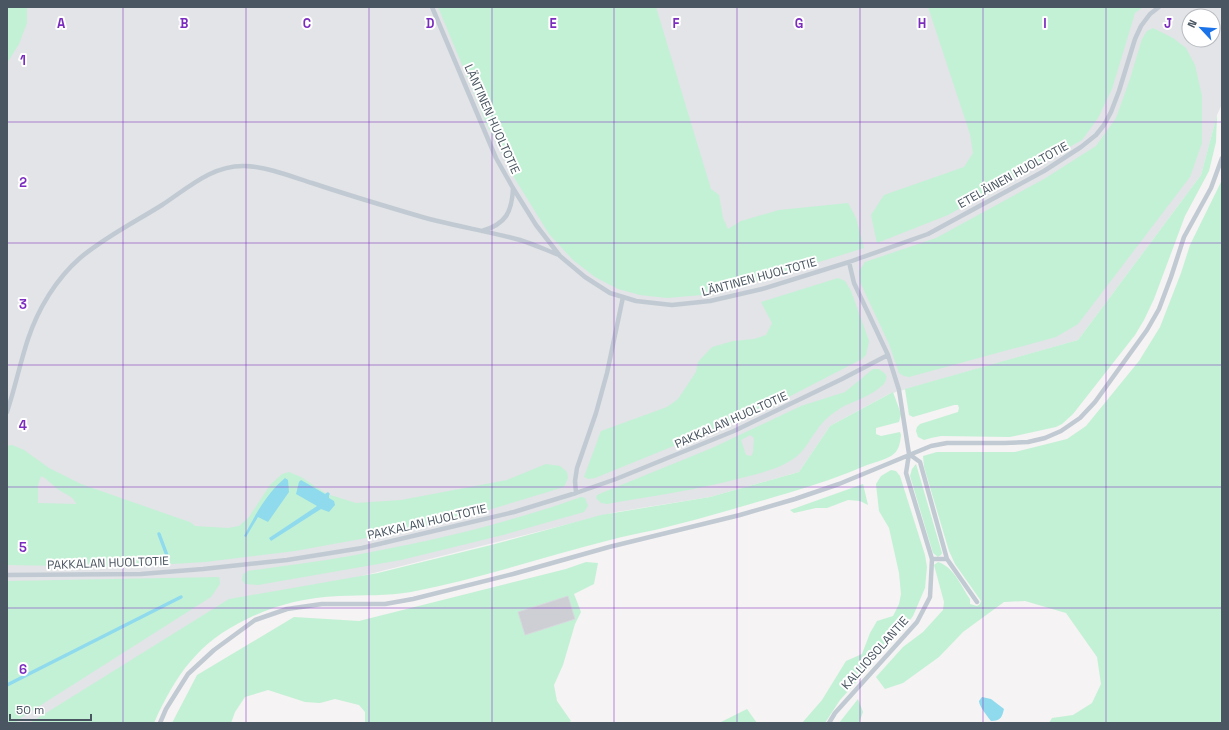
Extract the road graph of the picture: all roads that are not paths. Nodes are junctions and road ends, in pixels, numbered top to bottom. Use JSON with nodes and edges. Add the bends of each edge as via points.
{"nodes":[{"id":1,"x":432,"y":7,"type":"edge"},
{"id":2,"x":1159,"y":7,"type":"edge"},
{"id":3,"x":1222,"y":158,"type":"edge"},
{"id":4,"x":513,"y":188,"type":"junction"},
{"id":5,"x":480,"y":232,"type":"junction"},
{"id":6,"x":560,"y":256,"type":"junction"},
{"id":7,"x":849,"y":262,"type":"junction"},
{"id":8,"x":624,"y":298,"type":"junction"},
{"id":9,"x":888,"y":355,"type":"junction"},
{"id":10,"x":7,"y":412,"type":"edge"},
{"id":11,"x":909,"y":454,"type":"junction"},
{"id":12,"x":576,"y":494,"type":"junction"},
{"id":13,"x":932,"y":559,"type":"junction"},
{"id":14,"x":947,"y":559,"type":"junction"},
{"id":15,"x":7,"y":575,"type":"edge"},
{"id":16,"x":976,"y":602,"type":"dead end"},
{"id":17,"x":160,"y":723,"type":"edge"},
{"id":18,"x":829,"y":723,"type":"edge"}],
"edges":[{"from":1,"to":4,"type":"lane","name":"LÄNTINEN HUOLTOTIE","via":[[496,158]]},
{"from":2,"to":7,"type":"lane","name":"ETELÄINEN HUOLTOTIE","via":[[1141,26],[1111,112],[1104,125],[1081,148],[928,234]]},
{"from":3,"to":11,"type":"lane","via":[[1211,188],[1184,237],[1164,296],[1147,330],[1095,402],[1080,418],[1061,431],[1028,442],[948,443]]},
{"from":4,"to":5,"type":"lane","via":[[508,214],[500,223]]},
{"from":4,"to":6,"type":"lane","name":"LÄNTINEN HUOLTOTIE","via":[[536,225]]},
{"from":5,"to":6,"type":"lane","via":[[520,240]]},
{"from":5,"to":10,"type":"lane","via":[[428,219],[256,167],[232,166],[212,172],[94,248],[59,281],[32,328]]},
{"from":6,"to":8,"type":"lane","name":"LÄNTINEN HUOLTOTIE","via":[[594,284]]},
{"from":7,"to":8,"type":"lane","name":"LÄNTINEN HUOLTOTIE","via":[[762,289],[697,304],[660,304]]},
{"from":7,"to":9,"type":"lane","via":[[854,282]]},
{"from":8,"to":12,"type":"lane","via":[[596,413],[577,468]]},
{"from":9,"to":11,"type":"lane","via":[[899,390]]},
{"from":9,"to":12,"type":"lane","name":"PAKKALAN HUOLTOTIE","via":[[734,431]]},
{"from":11,"to":13,"type":"lane","name":"KALLIOSOLANTIE","via":[[906,473]]},
{"from":11,"to":14,"type":"lane","via":[[920,462]]},
{"from":11,"to":17,"type":"lane","via":[[839,484],[795,499],[513,574],[385,604],[322,604],[287,609],[255,620],[214,650],[188,674]]},
{"from":12,"to":15,"type":"lane","name":"PAKKALAN HUOLTOTIE","via":[[514,512],[362,548],[288,560],[141,574]]},
{"from":13,"to":14,"type":"lane"},
{"from":13,"to":18,"type":"lane","name":"KALLIOSOLANTIE","via":[[930,597],[917,622],[835,713]]},
{"from":14,"to":16,"type":"lane"}]}
